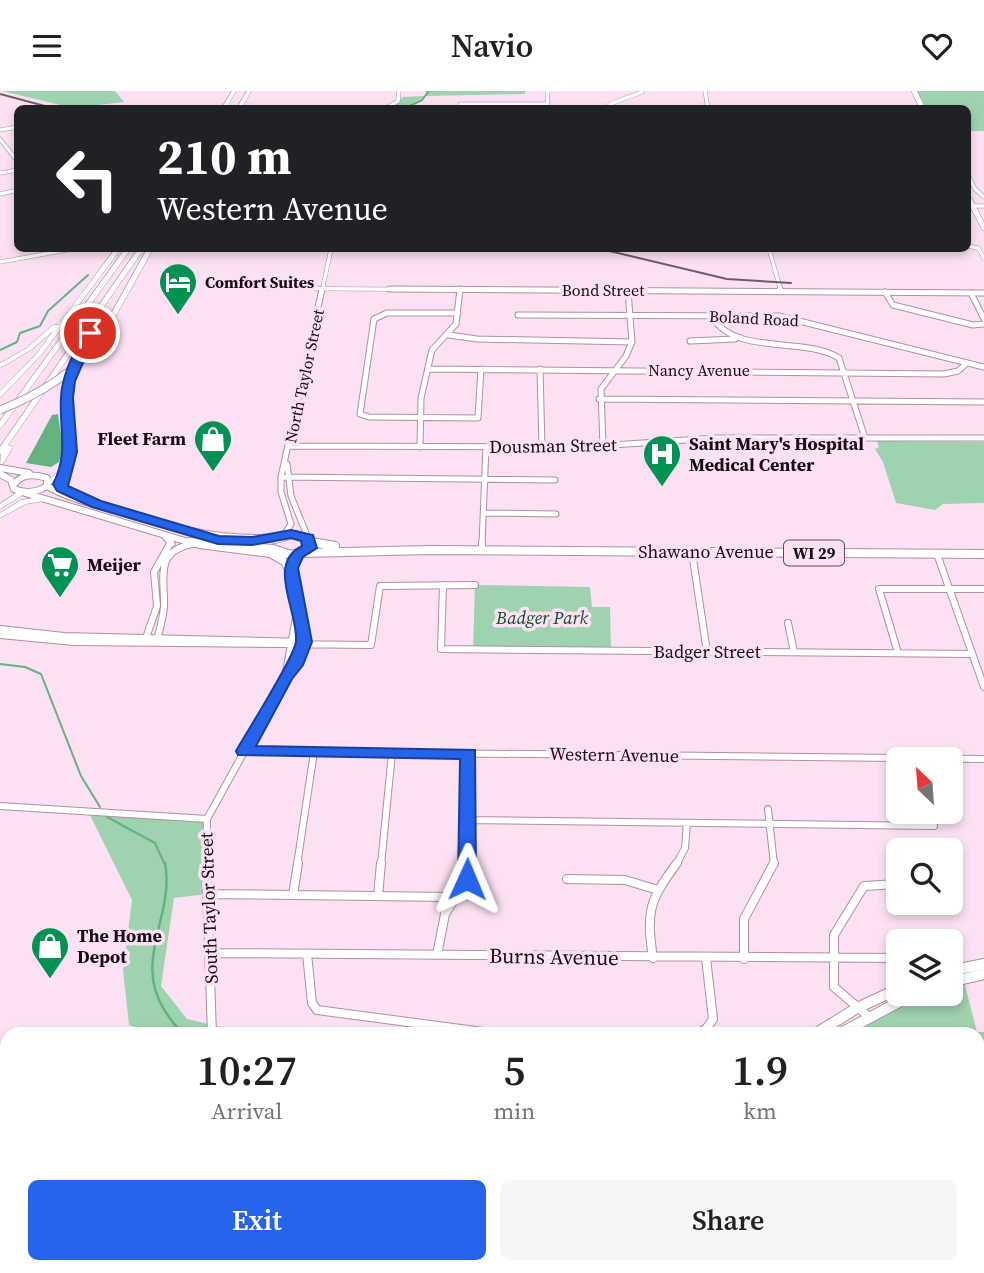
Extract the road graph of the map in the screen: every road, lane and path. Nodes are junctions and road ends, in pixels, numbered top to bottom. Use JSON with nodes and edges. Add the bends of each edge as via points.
{"nodes":[{"id":1,"x":398,"y":91,"type":"edge"},
{"id":2,"x":642,"y":92,"type":"edge"},
{"id":3,"x":392,"y":105,"type":"edge"},
{"id":4,"x":610,"y":105,"type":"edge"},
{"id":5,"x":0,"y":139,"type":"edge"},
{"id":6,"x":14,"y":157,"type":"edge"},
{"id":7,"x":971,"y":181,"type":"edge"},
{"id":8,"x":984,"y":197,"type":"edge"},
{"id":9,"x":972,"y":206,"type":"joint"},
{"id":10,"x":984,"y":206,"type":"edge"},
{"id":11,"x":984,"y":228,"type":"edge"},
{"id":12,"x":971,"y":247,"type":"edge"},
{"id":13,"x":44,"y":252,"type":"edge"},
{"id":14,"x":52,"y":252,"type":"edge"},
{"id":15,"x":116,"y":252,"type":"edge"},
{"id":16,"x":126,"y":252,"type":"edge"},
{"id":17,"x":139,"y":252,"type":"edge"},
{"id":18,"x":148,"y":252,"type":"edge"},
{"id":19,"x":330,"y":252,"type":"edge"},
{"id":20,"x":770,"y":252,"type":"edge"},
{"id":21,"x":984,"y":258,"type":"edge"},
{"id":22,"x":0,"y":260,"type":"edge"},
{"id":23,"x":222,"y":288,"type":"dead end"},
{"id":24,"x":323,"y":288,"type":"junction"},
{"id":25,"x":460,"y":289,"type":"junction"},
{"id":26,"x":628,"y":291,"type":"junction"},
{"id":27,"x":112,"y":292,"type":"junction"},
{"id":28,"x":781,"y":292,"type":"junction"},
{"id":29,"x":885,"y":292,"type":"junction"},
{"id":30,"x":971,"y":293,"type":"junction"},
{"id":31,"x":984,"y":293,"type":"edge"},
{"id":32,"x":85,"y":294,"type":"junction"},
{"id":33,"x":457,"y":313,"type":"junction"},
{"id":34,"x":518,"y":315,"type":"dead end"},
{"id":35,"x":630,"y":315,"type":"junction"},
{"id":36,"x":711,"y":316,"type":"junction"},
{"id":37,"x":984,"y":322,"type":"edge"},
{"id":38,"x":449,"y":335,"type":"junction"},
{"id":39,"x":741,"y":339,"type":"junction"},
{"id":40,"x":690,"y":341,"type":"dead end"},
{"id":41,"x":632,"y":342,"type":"junction"},
{"id":42,"x":967,"y":363,"type":"junction"},
{"id":43,"x":0,"y":366,"type":"edge"},
{"id":44,"x":984,"y":367,"type":"edge"},
{"id":45,"x":428,"y":369,"type":"junction"},
{"id":46,"x":481,"y":369,"type":"junction"},
{"id":47,"x":540,"y":369,"type":"junction"},
{"id":48,"x":614,"y":370,"type":"junction"},
{"id":49,"x":844,"y":371,"type":"junction"},
{"id":50,"x":0,"y":395,"type":"edge"},
{"id":51,"x":599,"y":399,"type":"junction"},
{"id":52,"x":853,"y":401,"type":"junction"},
{"id":53,"x":984,"y":402,"type":"edge"},
{"id":54,"x":0,"y":410,"type":"edge"},
{"id":55,"x":421,"y":418,"type":"junction"},
{"id":56,"x":1,"y":424,"type":"edge"},
{"id":57,"x":865,"y":438,"type":"junction"},
{"id":58,"x":984,"y":438,"type":"edge"},
{"id":59,"x":289,"y":446,"type":"junction"},
{"id":60,"x":420,"y":447,"type":"junction"},
{"id":61,"x":486,"y":447,"type":"junction"},
{"id":62,"x":542,"y":447,"type":"junction"},
{"id":63,"x":603,"y":447,"type":"junction"},
{"id":64,"x":70,"y":457,"type":"junction"},
{"id":65,"x":1,"y":458,"type":"edge"},
{"id":66,"x":286,"y":462,"type":"junction"},
{"id":67,"x":0,"y":468,"type":"edge"},
{"id":68,"x":0,"y":474,"type":"edge"},
{"id":69,"x":35,"y":475,"type":"junction"},
{"id":70,"x":281,"y":477,"type":"junction"},
{"id":71,"x":289,"y":477,"type":"junction"},
{"id":72,"x":485,"y":479,"type":"junction"},
{"id":73,"x":555,"y":479,"type":"dead end"},
{"id":74,"x":48,"y":485,"type":"junction"},
{"id":75,"x":12,"y":487,"type":"junction"},
{"id":76,"x":24,"y":493,"type":"junction"},
{"id":77,"x":41,"y":499,"type":"junction"},
{"id":78,"x":96,"y":504,"type":"junction"},
{"id":79,"x":0,"y":507,"type":"edge"},
{"id":80,"x":484,"y":513,"type":"junction"},
{"id":81,"x":556,"y":513,"type":"dead end"},
{"id":82,"x":0,"y":516,"type":"edge"},
{"id":83,"x":118,"y":519,"type":"junction"},
{"id":84,"x":281,"y":536,"type":"junction"},
{"id":85,"x":310,"y":540,"type":"junction"},
{"id":86,"x":198,"y":545,"type":"junction"},
{"id":87,"x":429,"y":550,"type":"junction"},
{"id":88,"x":482,"y":550,"type":"junction"},
{"id":89,"x":276,"y":551,"type":"junction"},
{"id":90,"x":692,"y":552,"type":"junction"},
{"id":91,"x":300,"y":554,"type":"junction"},
{"id":92,"x":937,"y":554,"type":"junction"},
{"id":93,"x":984,"y":554,"type":"edge"},
{"id":94,"x":287,"y":567,"type":"junction"},
{"id":95,"x":291,"y":574,"type":"junction"},
{"id":96,"x":443,"y":585,"type":"junction"},
{"id":97,"x":475,"y":585,"type":"dead end"},
{"id":98,"x":950,"y":589,"type":"junction"},
{"id":99,"x":984,"y":589,"type":"edge"},
{"id":100,"x":298,"y":607,"type":"junction"},
{"id":101,"x":788,"y":623,"type":"dead end"},
{"id":102,"x":0,"y":629,"type":"edge"},
{"id":103,"x":0,"y":635,"type":"edge"},
{"id":104,"x":146,"y":639,"type":"junction"},
{"id":105,"x":157,"y":639,"type":"junction"},
{"id":106,"x":292,"y":643,"type":"junction"},
{"id":107,"x":304,"y":644,"type":"junction"},
{"id":108,"x":707,"y":652,"type":"junction"},
{"id":109,"x":794,"y":652,"type":"junction"},
{"id":110,"x":898,"y":653,"type":"junction"},
{"id":111,"x":972,"y":654,"type":"junction"},
{"id":112,"x":285,"y":677,"type":"junction"},
{"id":113,"x":984,"y":687,"type":"edge"},
{"id":114,"x":244,"y":751,"type":"junction"},
{"id":115,"x":314,"y":752,"type":"junction"},
{"id":116,"x":392,"y":753,"type":"junction"},
{"id":117,"x":469,"y":753,"type":"junction"},
{"id":118,"x":963,"y":758,"type":"edge"},
{"id":119,"x":984,"y":758,"type":"edge"},
{"id":120,"x":886,"y":759,"type":"edge"},
{"id":121,"x":0,"y":806,"type":"edge"},
{"id":122,"x":768,"y":809,"type":"dead end"},
{"id":123,"x":207,"y":819,"type":"junction"},
{"id":124,"x":468,"y":821,"type":"junction"},
{"id":125,"x":687,"y":823,"type":"junction"},
{"id":126,"x":770,"y":824,"type":"junction"},
{"id":127,"x":933,"y":824,"type":"edge"},
{"id":128,"x":567,"y":879,"type":"dead end"},
{"id":129,"x":886,"y":884,"type":"edge"},
{"id":130,"x":658,"y":890,"type":"junction"},
{"id":131,"x":207,"y":894,"type":"junction"},
{"id":132,"x":293,"y":895,"type":"junction"},
{"id":133,"x":378,"y":895,"type":"junction"},
{"id":134,"x":451,"y":897,"type":"junction"},
{"id":135,"x":210,"y":953,"type":"junction"},
{"id":136,"x":307,"y":954,"type":"junction"},
{"id":137,"x":437,"y":955,"type":"junction"},
{"id":138,"x":653,"y":958,"type":"junction"},
{"id":139,"x":706,"y":958,"type":"junction"},
{"id":140,"x":886,"y":958,"type":"edge"},
{"id":141,"x":744,"y":959,"type":"junction"},
{"id":142,"x":836,"y":959,"type":"junction"},
{"id":143,"x":984,"y":964,"type":"edge"},
{"id":144,"x":963,"y":968,"type":"edge"},
{"id":145,"x":984,"y":974,"type":"edge"},
{"id":146,"x":963,"y":979,"type":"edge"},
{"id":147,"x":886,"y":995,"type":"edge"},
{"id":148,"x":888,"y":1006,"type":"edge"},
{"id":149,"x":857,"y":1008,"type":"junction"},
{"id":150,"x":867,"y":1016,"type":"junction"},
{"id":151,"x":212,"y":1027,"type":"edge"},
{"id":152,"x":446,"y":1027,"type":"edge"},
{"id":153,"x":707,"y":1027,"type":"edge"},
{"id":154,"x":826,"y":1027,"type":"edge"},
{"id":155,"x":850,"y":1027,"type":"edge"}],
"edges":[{"from":1,"to":3,"type":"street","via":[[398,101]]},
{"from":2,"to":4,"type":"street"},
{"from":5,"to":6,"type":"street"},
{"from":7,"to":8,"type":"street"},
{"from":9,"to":10,"type":"street"},
{"from":9,"to":11,"type":"main road"},
{"from":12,"to":21,"type":"street","via":[[978,248]]},
{"from":13,"to":22,"type":"street"},
{"from":14,"to":22,"type":"street"},
{"from":15,"to":32,"type":"highway"},
{"from":16,"to":56,"type":"highway"},
{"from":17,"to":27,"type":"highway"},
{"from":18,"to":54,"type":"highway","bridge":true,"via":[[98,344],[82,362],[54,383]]},
{"from":19,"to":24,"type":"street","name":"North Taylor Street"},
{"from":20,"to":28,"type":"street"},
{"from":23,"to":24,"type":"street","name":"Bond Street"},
{"from":24,"to":25,"type":"street","name":"Bond Street"},
{"from":24,"to":59,"type":"street","name":"North Taylor Street"},
{"from":25,"to":26,"type":"street","name":"Bond Street"},
{"from":25,"to":33,"type":"street"},
{"from":26,"to":28,"type":"street","name":"Bond Street"},
{"from":26,"to":35,"type":"street"},
{"from":27,"to":64,"type":"highway","via":[[71,374],[67,398]]},
{"from":27,"to":65,"type":"highway","via":[[26,414]]},
{"from":28,"to":29,"type":"street","name":"Bond Street"},
{"from":29,"to":30,"type":"street","name":"Bond Street"},
{"from":29,"to":37,"type":"street","via":[[893,305],[973,325]]},
{"from":30,"to":31,"type":"street","name":"Bond Street"},
{"from":30,"to":37,"type":"street"},
{"from":32,"to":43,"type":"highway","via":[[43,337]]},
{"from":32,"to":50,"type":"highway","via":[[40,353]]},
{"from":33,"to":38,"type":"street"},
{"from":33,"to":55,"type":"street","via":[[387,313],[374,319],[360,414]]},
{"from":34,"to":35,"type":"street","name":"Boland Road"},
{"from":35,"to":36,"type":"street","name":"Boland Road"},
{"from":35,"to":41,"type":"street"},
{"from":36,"to":39,"type":"street","via":[[723,332]]},
{"from":36,"to":42,"type":"street","name":"Boland Road","via":[[798,319]]},
{"from":38,"to":41,"type":"street"},
{"from":38,"to":45,"type":"street","via":[[432,350]]},
{"from":39,"to":40,"type":"street"},
{"from":39,"to":49,"type":"street","via":[[824,348],[839,358]]},
{"from":41,"to":48,"type":"street"},
{"from":42,"to":44,"type":"street","name":"Boland Road"},
{"from":42,"to":49,"type":"street","name":"Nancy Avenue","via":[[951,373]]},
{"from":45,"to":46,"type":"street","name":"Nancy Avenue"},
{"from":45,"to":55,"type":"street"},
{"from":46,"to":47,"type":"street","name":"Nancy Avenue"},
{"from":46,"to":55,"type":"street","via":[[479,417]]},
{"from":47,"to":48,"type":"street","name":"Nancy Avenue"},
{"from":47,"to":62,"type":"street"},
{"from":48,"to":49,"type":"street","name":"Nancy Avenue"},
{"from":48,"to":51,"type":"street","via":[[603,383]]},
{"from":49,"to":52,"type":"street"},
{"from":51,"to":52,"type":"street"},
{"from":51,"to":63,"type":"street"},
{"from":52,"to":53,"type":"street"},
{"from":52,"to":57,"type":"street"},
{"from":55,"to":60,"type":"street"},
{"from":57,"to":58,"type":"street","name":"Dousman Street"},
{"from":57,"to":63,"type":"street","name":"Dousman Street","via":[[716,437]]},
{"from":59,"to":60,"type":"street","name":"Dousman Street"},
{"from":59,"to":66,"type":"street","name":"North Taylor Street"},
{"from":60,"to":61,"type":"street","name":"Dousman Street"},
{"from":61,"to":62,"type":"street","name":"Dousman Street"},
{"from":61,"to":72,"type":"street"},
{"from":62,"to":63,"type":"street","name":"Dousman Street"},
{"from":64,"to":74,"type":"highway"},
{"from":64,"to":78,"type":"highway","via":[[62,488]]},
{"from":66,"to":70,"type":"street"},
{"from":66,"to":71,"type":"street"},
{"from":67,"to":69,"type":"main road"},
{"from":68,"to":75,"type":"main road","via":[[11,480]]},
{"from":69,"to":74,"type":"main road","via":[[44,476]]},
{"from":69,"to":75,"type":"main road","via":[[19,478]]},
{"from":70,"to":71,"type":"street"},
{"from":70,"to":84,"type":"street","via":[[291,524]]},
{"from":71,"to":72,"type":"street"},
{"from":71,"to":85,"type":"street","via":[[291,496]]},
{"from":72,"to":73,"type":"street"},
{"from":72,"to":80,"type":"street"},
{"from":74,"to":76,"type":"main road"},
{"from":74,"to":78,"type":"main road","number":"WI 29","via":[[60,495]]},
{"from":75,"to":76,"type":"main road"},
{"from":76,"to":77,"type":"main road","number":"WI 29"},
{"from":76,"to":79,"type":"highway"},
{"from":77,"to":82,"type":"highway","via":[[24,502]]},
{"from":77,"to":83,"type":"main road","number":"WI 29"},
{"from":78,"to":84,"type":"main road","number":"WI 29","via":[[218,540]]},
{"from":80,"to":81,"type":"street"},
{"from":80,"to":88,"type":"street"},
{"from":83,"to":86,"type":"main road","number":"WI 29"},
{"from":83,"to":104,"type":"street","via":[[172,541],[154,572],[157,606]]},
{"from":84,"to":85,"type":"main road","number":"WI 29","via":[[297,534]]},
{"from":84,"to":89,"type":"main road","via":[[273,543]]},
{"from":85,"to":87,"type":"main road","name":"Shawano Avenue","number":"WI 29","via":[[329,546]]},
{"from":85,"to":91,"type":"main road"},
{"from":86,"to":89,"type":"main road","number":"WI 29"},
{"from":86,"to":94,"type":"street","via":[[270,554]]},
{"from":86,"to":105,"type":"street","via":[[175,549],[162,568],[164,600]]},
{"from":87,"to":88,"type":"main road","name":"Shawano Avenue","number":"WI 29"},
{"from":87,"to":91,"type":"main road","name":"Shawano Avenue","number":"WI 29"},
{"from":88,"to":90,"type":"main road","name":"Shawano Avenue","number":"WI 29"},
{"from":89,"to":91,"type":"main road","number":"WI 29"},
{"from":89,"to":94,"type":"street","name":"South Taylor Street"},
{"from":90,"to":92,"type":"main road","name":"Shawano Avenue","number":"WI 29"},
{"from":90,"to":108,"type":"street"},
{"from":91,"to":95,"type":"street","name":"South Taylor Street"},
{"from":92,"to":93,"type":"main road","name":"Shawano Avenue","number":"WI 29"},
{"from":92,"to":98,"type":"street"},
{"from":94,"to":95,"type":"street","name":"South Taylor Street"},
{"from":95,"to":100,"type":"street","name":"South Taylor Street"},
{"from":96,"to":97,"type":"street"},
{"from":96,"to":107,"type":"street","via":[[380,586],[371,645]]},
{"from":96,"to":108,"type":"street","name":"Badger Street","via":[[441,649]]},
{"from":98,"to":99,"type":"street"},
{"from":98,"to":110,"type":"street","via":[[879,589]]},
{"from":98,"to":111,"type":"street"},
{"from":100,"to":106,"type":"street","name":"South Taylor Street"},
{"from":100,"to":107,"type":"street","name":"South Taylor Street"},
{"from":101,"to":109,"type":"street"},
{"from":102,"to":104,"type":"street"},
{"from":103,"to":104,"type":"street","via":[[54,641]]},
{"from":104,"to":105,"type":"street"},
{"from":105,"to":106,"type":"street"},
{"from":106,"to":107,"type":"street"},
{"from":106,"to":112,"type":"street","name":"South Taylor Street"},
{"from":107,"to":112,"type":"street","name":"South Taylor Street","via":[[296,665]]},
{"from":108,"to":109,"type":"street","name":"Badger Street"},
{"from":109,"to":110,"type":"street","name":"Badger Street"},
{"from":110,"to":111,"type":"street","name":"Badger Street"},
{"from":111,"to":113,"type":"street"},
{"from":112,"to":114,"type":"street","name":"South Taylor Street"},
{"from":114,"to":115,"type":"street","name":"Western Avenue"},
{"from":114,"to":123,"type":"street","name":"South Taylor Street"},
{"from":115,"to":116,"type":"street","name":"Western Avenue"},
{"from":115,"to":132,"type":"street"},
{"from":116,"to":117,"type":"street","name":"Western Avenue"},
{"from":116,"to":133,"type":"street"},
{"from":117,"to":120,"type":"street","name":"Western Avenue"},
{"from":117,"to":124,"type":"street"},
{"from":118,"to":119,"type":"street","name":"Western Avenue"},
{"from":121,"to":123,"type":"street"},
{"from":122,"to":126,"type":"street"},
{"from":123,"to":131,"type":"street","name":"South Taylor Street"},
{"from":124,"to":125,"type":"street"},
{"from":124,"to":134,"type":"street","via":[[467,879]]},
{"from":125,"to":126,"type":"street"},
{"from":125,"to":130,"type":"street","via":[[686,850]]},
{"from":126,"to":127,"type":"street"},
{"from":126,"to":141,"type":"street","via":[[774,866],[741,917]]},
{"from":128,"to":130,"type":"street","via":[[625,880]]},
{"from":129,"to":142,"type":"street","via":[[861,888],[834,935]]},
{"from":130,"to":138,"type":"street","via":[[649,911]]},
{"from":131,"to":132,"type":"street"},
{"from":131,"to":135,"type":"street","name":"South Taylor Street"},
{"from":132,"to":133,"type":"street"},
{"from":133,"to":134,"type":"street"},
{"from":134,"to":137,"type":"street","via":[[439,928]]},
{"from":135,"to":136,"type":"street","name":"Burns Avenue"},
{"from":135,"to":151,"type":"street","name":"South Taylor Street"},
{"from":136,"to":137,"type":"street","name":"Burns Avenue"},
{"from":136,"to":152,"type":"street","via":[[312,1003],[317,1010]]},
{"from":137,"to":138,"type":"street","name":"Burns Avenue"},
{"from":138,"to":139,"type":"street","name":"Burns Avenue"},
{"from":139,"to":141,"type":"street","name":"Burns Avenue"},
{"from":139,"to":153,"type":"street","via":[[713,1019]]},
{"from":140,"to":142,"type":"street","name":"Burns Avenue"},
{"from":141,"to":142,"type":"street","name":"Burns Avenue"},
{"from":142,"to":149,"type":"street","via":[[834,987]]},
{"from":143,"to":144,"type":"main road"},
{"from":145,"to":146,"type":"main road"},
{"from":147,"to":149,"type":"main road"},
{"from":148,"to":150,"type":"main road"},
{"from":149,"to":150,"type":"street"},
{"from":149,"to":154,"type":"main road"},
{"from":150,"to":155,"type":"main road"}]}
